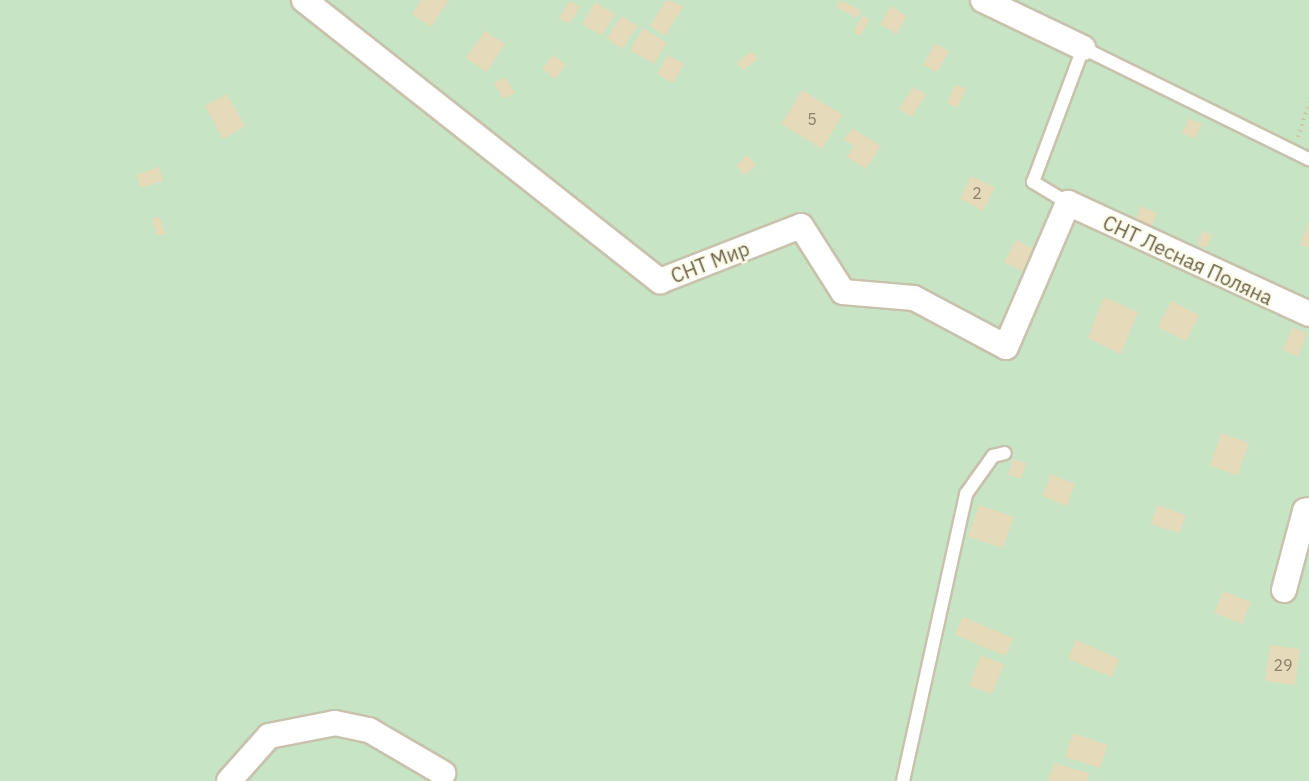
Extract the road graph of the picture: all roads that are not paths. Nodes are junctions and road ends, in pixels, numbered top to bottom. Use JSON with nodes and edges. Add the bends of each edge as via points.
{"nodes":[{"id":1,"x":304,"y":0,"type":"edge"},
{"id":2,"x":983,"y":0,"type":"edge"},
{"id":3,"x":1083,"y":48,"type":"junction"},
{"id":4,"x":1309,"y":159,"type":"edge"},
{"id":5,"x":1068,"y":203,"type":"junction"},
{"id":6,"x":1309,"y":314,"type":"edge"},
{"id":7,"x":1005,"y":453,"type":"dead end"},
{"id":8,"x":1309,"y":510,"type":"edge"},
{"id":9,"x":1284,"y":590,"type":"dead end"},
{"id":10,"x":443,"y":773,"type":"dead end"},
{"id":11,"x":229,"y":781,"type":"edge"},
{"id":12,"x":903,"y":781,"type":"edge"}],
"edges":[{"from":1,"to":5,"type":"street","name":"СНТ Мир","via":[[660,281],[801,226],[843,292],[914,298],[1005,347]]},
{"from":2,"to":3,"type":"street"},
{"from":3,"to":4,"type":"lane"},
{"from":3,"to":5,"type":"lane","via":[[1033,182]]},
{"from":5,"to":6,"type":"street","name":"СНТ Лесная Поляна"},
{"from":7,"to":12,"type":"lane","via":[[993,456],[966,494]]},
{"from":8,"to":9,"type":"street","via":[[1305,511]]},
{"from":10,"to":11,"type":"street","via":[[369,730],[334,723],[269,736]]}]}
